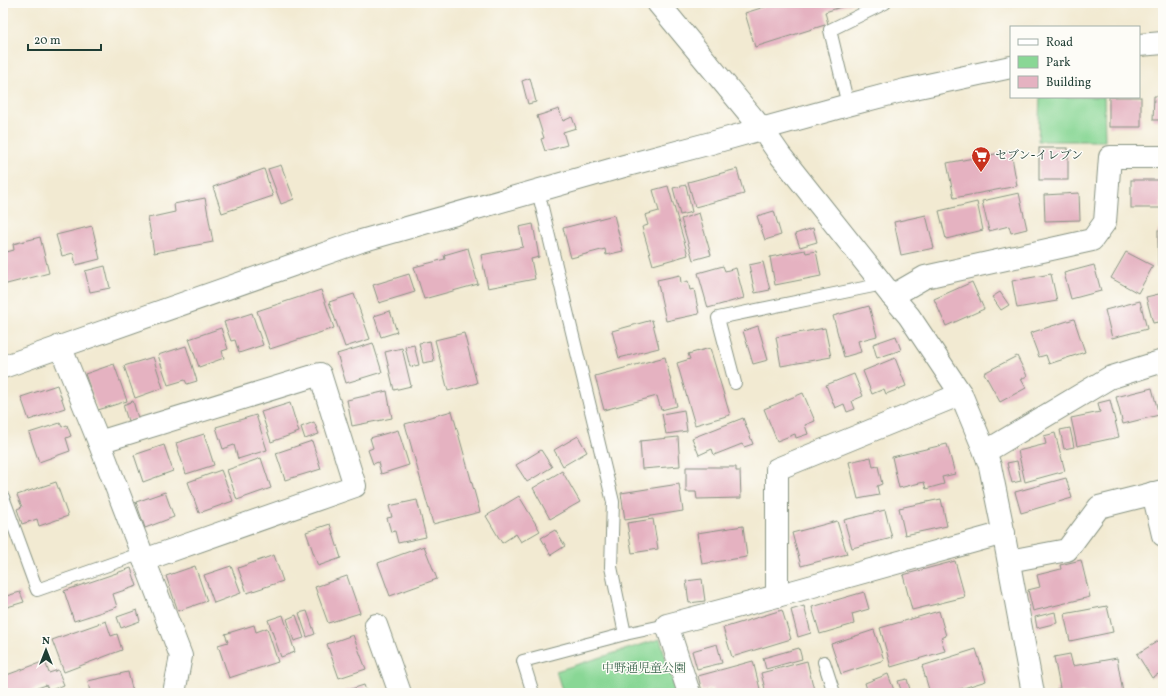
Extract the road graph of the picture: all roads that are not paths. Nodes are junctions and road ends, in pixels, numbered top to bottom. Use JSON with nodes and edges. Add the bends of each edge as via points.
{"nodes":[{"id":1,"x":658,"y":3,"type":"edge"},
{"id":2,"x":885,"y":3,"type":"edge"},
{"id":3,"x":1163,"y":43,"type":"edge"},
{"id":4,"x":1140,"y":45,"type":"edge"},
{"id":5,"x":1010,"y":67,"type":"edge"},
{"id":6,"x":848,"y":105,"type":"junction"},
{"id":7,"x":762,"y":130,"type":"junction"},
{"id":8,"x":1163,"y":157,"type":"edge"},
{"id":9,"x":538,"y":191,"type":"junction"},
{"id":10,"x":887,"y":290,"type":"junction"},
{"id":11,"x":60,"y":346,"type":"junction"},
{"id":12,"x":1163,"y":361,"type":"edge"},
{"id":13,"x":3,"y":367,"type":"edge"},
{"id":14,"x":735,"y":383,"type":"dead end"},
{"id":15,"x":961,"y":394,"type":"junction"},
{"id":16,"x":99,"y":442,"type":"junction"},
{"id":17,"x":985,"y":452,"type":"junction"},
{"id":18,"x":1158,"y":492,"type":"edge"},
{"id":19,"x":3,"y":497,"type":"edge"},
{"id":20,"x":1004,"y":533,"type":"junction"},
{"id":21,"x":1163,"y":535,"type":"edge"},
{"id":22,"x":143,"y":557,"type":"junction"},
{"id":23,"x":1009,"y":561,"type":"junction"},
{"id":24,"x":777,"y":596,"type":"junction"},
{"id":25,"x":376,"y":625,"type":"dead end"},
{"id":26,"x":667,"y":626,"type":"junction"},
{"id":27,"x":625,"y":634,"type":"junction"},
{"id":28,"x":824,"y":662,"type":"dead end"},
{"id":29,"x":174,"y":693,"type":"edge"},
{"id":30,"x":400,"y":693,"type":"edge"},
{"id":31,"x":534,"y":693,"type":"edge"},
{"id":32,"x":689,"y":693,"type":"edge"},
{"id":33,"x":834,"y":693,"type":"edge"},
{"id":34,"x":1032,"y":693,"type":"edge"}],
"edges":[{"from":1,"to":7,"type":"street"},
{"from":2,"to":6,"type":"lane","via":[[830,30]]},
{"from":3,"to":4,"type":"street"},
{"from":5,"to":6,"type":"street"},
{"from":6,"to":7,"type":"street"},
{"from":7,"to":9,"type":"street"},
{"from":7,"to":10,"type":"street"},
{"from":8,"to":10,"type":"street","via":[[1110,157],[1105,222],[1092,240],[925,277]]},
{"from":9,"to":11,"type":"street","via":[[361,241]]},
{"from":9,"to":27,"type":"lane","via":[[612,502],[611,567]]},
{"from":10,"to":14,"type":"lane","via":[[718,318]]},
{"from":10,"to":15,"type":"street","via":[[909,316]]},
{"from":11,"to":13,"type":"street"},
{"from":11,"to":16,"type":"street"},
{"from":12,"to":17,"type":"street","via":[[1109,378]]},
{"from":15,"to":17,"type":"street"},
{"from":15,"to":24,"type":"street","via":[[777,469]]},
{"from":16,"to":22,"type":"street"},
{"from":16,"to":22,"type":"street","via":[[320,374],[355,486]]},
{"from":17,"to":20,"type":"street"},
{"from":18,"to":21,"type":"street"},
{"from":18,"to":23,"type":"street","via":[[1099,507],[1067,550]]},
{"from":19,"to":22,"type":"lane","via":[[37,590]]},
{"from":20,"to":23,"type":"street"},
{"from":20,"to":24,"type":"street"},
{"from":22,"to":29,"type":"street","via":[[181,656]]},
{"from":23,"to":34,"type":"street"},
{"from":24,"to":26,"type":"street"},
{"from":25,"to":30,"type":"street"},
{"from":26,"to":27,"type":"lane"},
{"from":26,"to":32,"type":"street"},
{"from":27,"to":31,"type":"lane","via":[[523,661]]},
{"from":28,"to":33,"type":"lane"}]}
